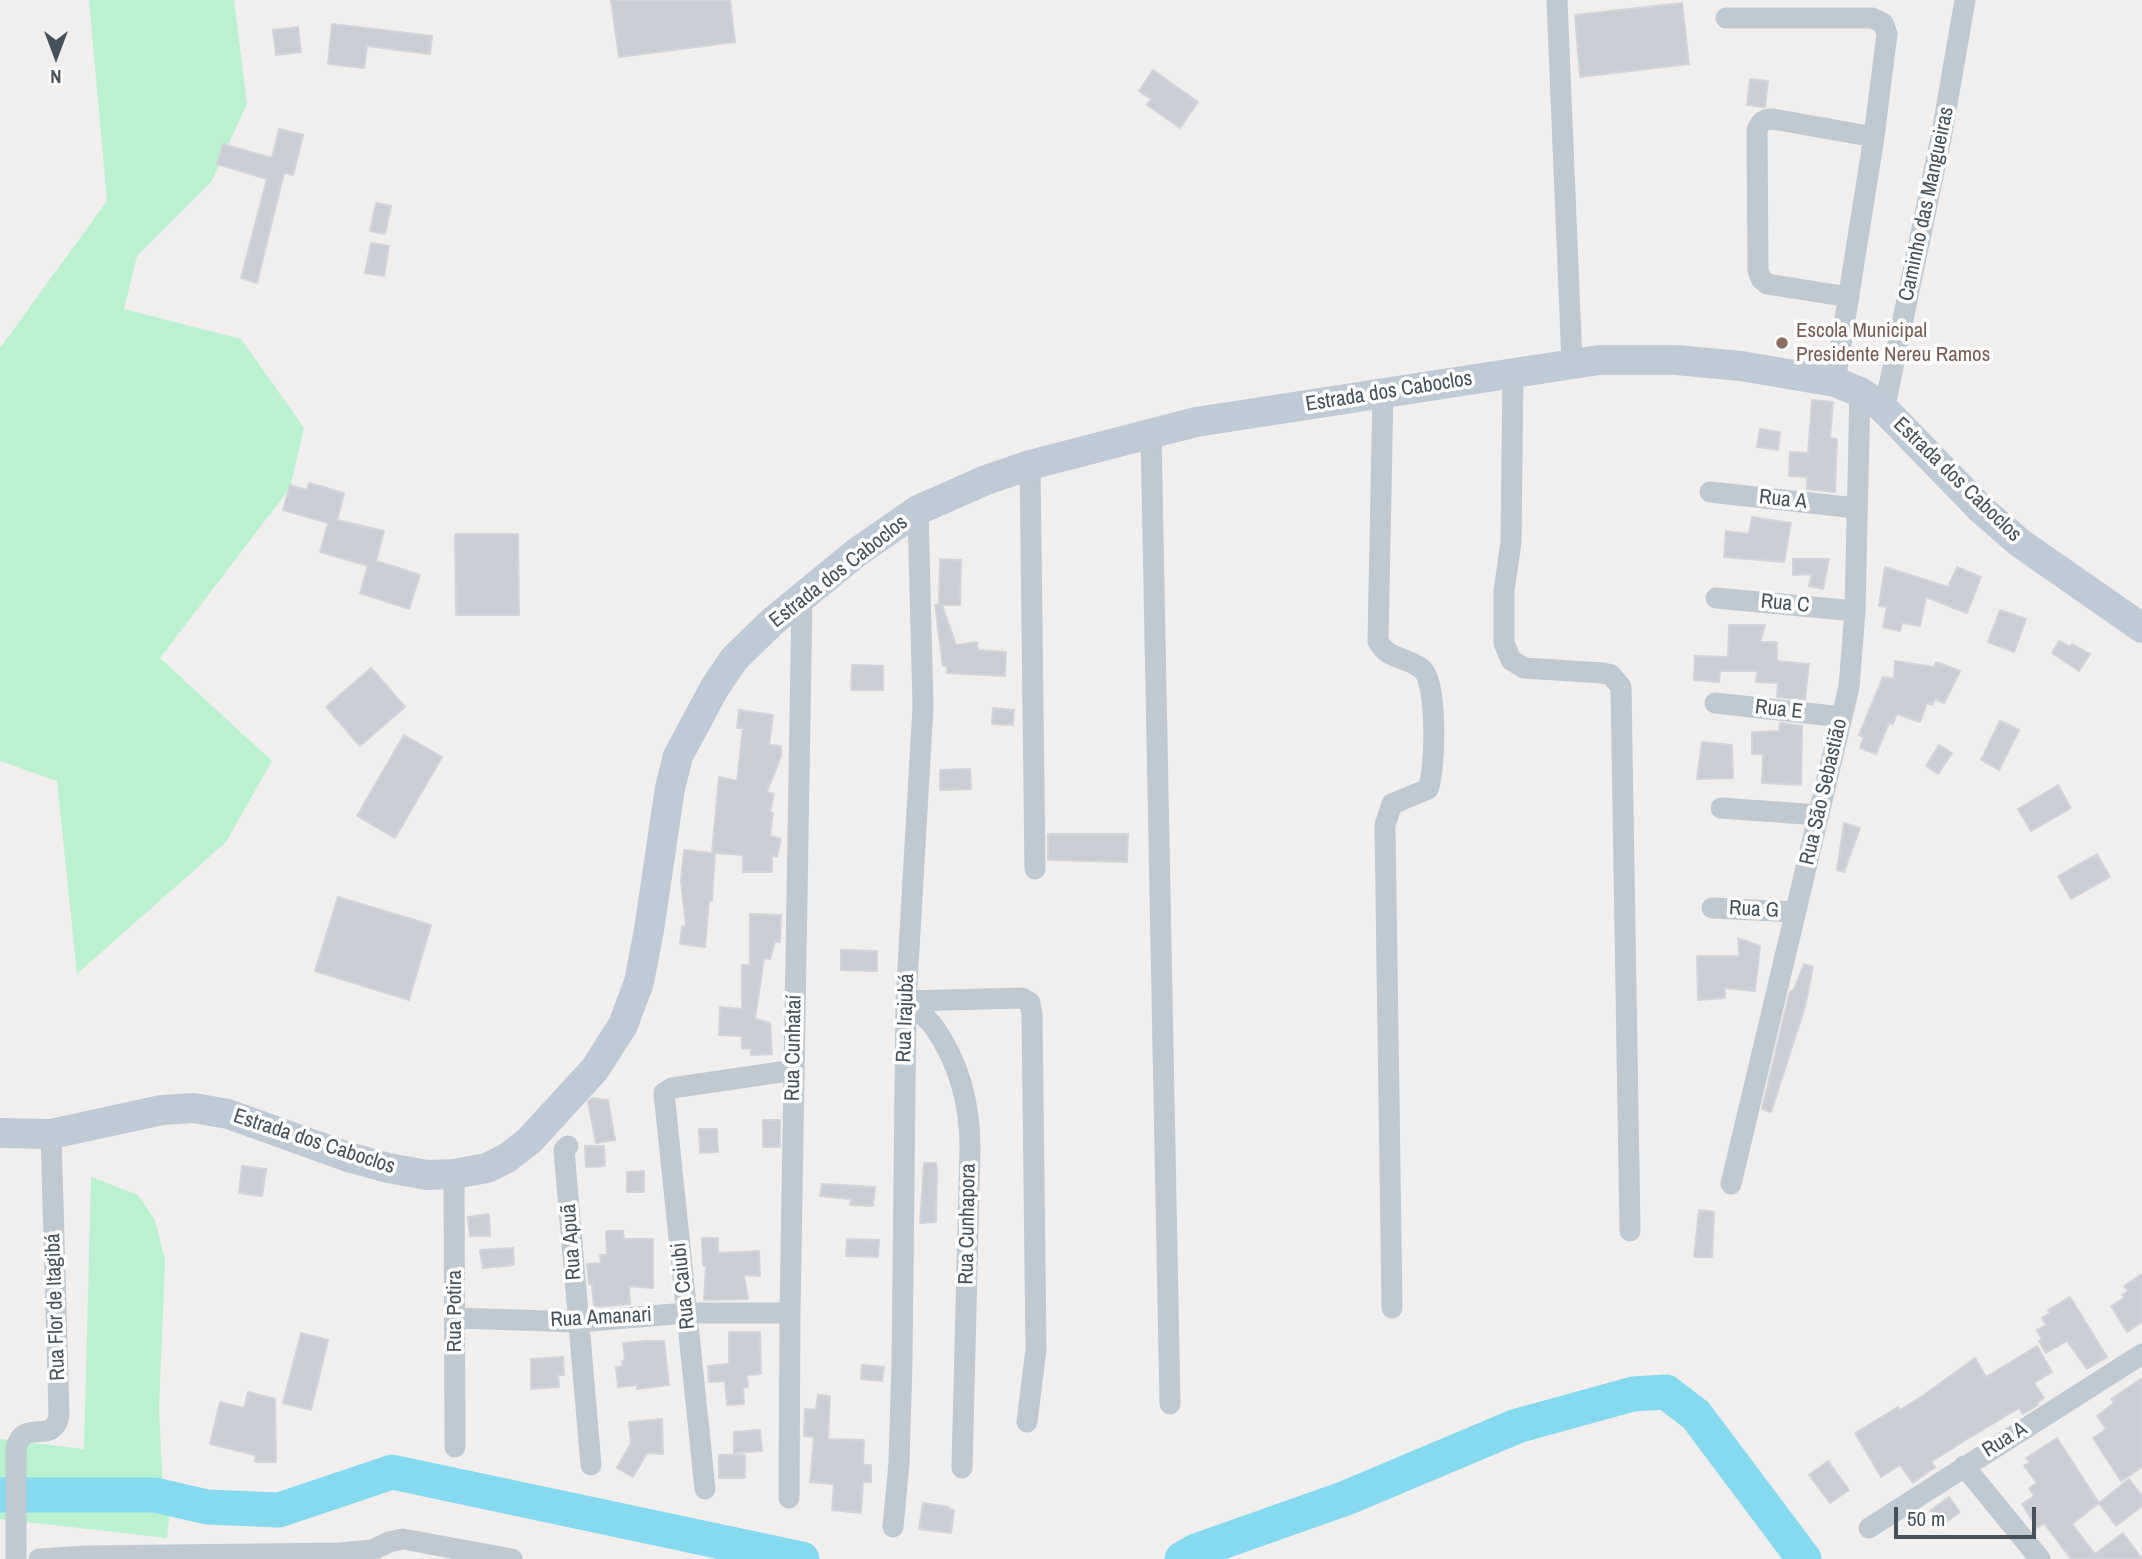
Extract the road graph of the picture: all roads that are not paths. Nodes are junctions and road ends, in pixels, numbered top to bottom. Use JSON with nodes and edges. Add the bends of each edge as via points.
{"nodes":[{"id":1,"x":1557,"y":0,"type":"edge"},
{"id":2,"x":1965,"y":0,"type":"edge"},
{"id":3,"x":1726,"y":18,"type":"dead end"},
{"id":4,"x":1874,"y":137,"type":"junction"},
{"id":5,"x":1849,"y":297,"type":"junction"},
{"id":6,"x":1573,"y":363,"type":"junction"},
{"id":7,"x":1513,"y":373,"type":"junction"},
{"id":8,"x":1384,"y":391,"type":"junction"},
{"id":9,"x":1859,"y":394,"type":"junction"},
{"id":10,"x":1151,"y":433,"type":"junction"},
{"id":11,"x":1030,"y":465,"type":"junction"},
{"id":12,"x":1710,"y":492,"type":"dead end"},
{"id":13,"x":1856,"y":508,"type":"junction"},
{"id":14,"x":918,"y":510,"type":"junction"},
{"id":15,"x":803,"y":598,"type":"junction"},
{"id":16,"x":1716,"y":598,"type":"dead end"},
{"id":17,"x":1855,"y":611,"type":"junction"},
{"id":18,"x":2142,"y":628,"type":"edge"},
{"id":19,"x":1715,"y":703,"type":"dead end"},
{"id":20,"x":1842,"y":717,"type":"junction"},
{"id":21,"x":1721,"y":808,"type":"dead end"},
{"id":22,"x":1819,"y":815,"type":"junction"},
{"id":23,"x":1035,"y":869,"type":"dead end"},
{"id":24,"x":1712,"y":908,"type":"dead end"},
{"id":25,"x":1795,"y":912,"type":"junction"},
{"id":26,"x":906,"y":1001,"type":"junction"},
{"id":27,"x":794,"y":1070,"type":"junction"},
{"id":28,"x":0,"y":1133,"type":"edge"},
{"id":29,"x":51,"y":1134,"type":"junction"},
{"id":30,"x":568,"y":1146,"type":"dead end"},
{"id":31,"x":454,"y":1174,"type":"junction"},
{"id":32,"x":1731,"y":1184,"type":"dead end"},
{"id":33,"x":1630,"y":1231,"type":"dead end"},
{"id":34,"x":1392,"y":1308,"type":"dead end"},
{"id":35,"x":686,"y":1313,"type":"junction"},
{"id":36,"x":790,"y":1313,"type":"junction"},
{"id":37,"x":455,"y":1318,"type":"junction"},
{"id":38,"x":578,"y":1322,"type":"junction"},
{"id":39,"x":2142,"y":1354,"type":"edge"},
{"id":40,"x":1170,"y":1404,"type":"dead end"},
{"id":41,"x":1027,"y":1422,"type":"dead end"},
{"id":42,"x":455,"y":1447,"type":"dead end"},
{"id":43,"x":591,"y":1465,"type":"dead end"},
{"id":44,"x":1964,"y":1466,"type":"junction"},
{"id":45,"x":962,"y":1468,"type":"dead end"},
{"id":46,"x":705,"y":1489,"type":"dead end"},
{"id":47,"x":789,"y":1499,"type":"dead end"},
{"id":48,"x":893,"y":1527,"type":"dead end"},
{"id":49,"x":1869,"y":1528,"type":"dead end"},
{"id":50,"x":373,"y":1554,"type":"edge"},
{"id":51,"x":16,"y":1559,"type":"edge"},
{"id":52,"x":38,"y":1559,"type":"edge"},
{"id":53,"x":512,"y":1559,"type":"edge"},
{"id":54,"x":2040,"y":1559,"type":"edge"}],
"edges":[{"from":1,"to":6,"type":"street"},
{"from":2,"to":9,"type":"street","name":"Caminho das Mangueiras","via":[[1887,396]]},
{"from":3,"to":4,"type":"street","via":[[1872,18],[1883,23],[1887,34]]},
{"from":4,"to":5,"type":"street"},
{"from":4,"to":5,"type":"street","via":[[1773,119],[1760,123],[1757,130],[1758,270],[1762,279],[1767,284]]},
{"from":5,"to":9,"type":"street"},
{"from":6,"to":7,"type":"street","name":"Estrada dos Caboclos"},
{"from":6,"to":9,"type":"street","name":"Estrada dos Caboclos","via":[[1638,359],[1741,366]]},
{"from":7,"to":8,"type":"street","name":"Estrada dos Caboclos"},
{"from":7,"to":33,"type":"street","via":[[1511,542],[1504,591],[1506,653],[1524,668],[1603,673],[1621,687]]},
{"from":8,"to":10,"type":"street","name":"Estrada dos Caboclos"},
{"from":8,"to":34,"type":"street","via":[[1378,641],[1389,655],[1424,671],[1432,688],[1433,707],[1428,789],[1392,804],[1385,825]]},
{"from":9,"to":13,"type":"street","name":"Rua São Sebastião"},
{"from":9,"to":18,"type":"street","name":"Estrada dos Caboclos","via":[[2034,553]]},
{"from":10,"to":11,"type":"street","name":"Estrada dos Caboclos"},
{"from":10,"to":40,"type":"street"},
{"from":11,"to":14,"type":"street","name":"Estrada dos Caboclos"},
{"from":11,"to":23,"type":"street"},
{"from":12,"to":13,"type":"street","name":"Rua A"},
{"from":13,"to":17,"type":"street","name":"Rua São Sebastião"},
{"from":14,"to":15,"type":"street","name":"Estrada dos Caboclos","via":[[875,538]]},
{"from":14,"to":26,"type":"street","name":"Rua Irajubá","via":[[923,707]]},
{"from":15,"to":27,"type":"street","name":"Rua Cunhataí"},
{"from":15,"to":31,"type":"street","name":"Estrada dos Caboclos","via":[[734,659],[678,756],[639,982],[623,1025],[595,1069],[529,1140],[487,1168]]},
{"from":16,"to":17,"type":"street","name":"Rua C"},
{"from":17,"to":20,"type":"street","name":"Rua São Sebastião"},
{"from":19,"to":20,"type":"street","name":"Rua E"},
{"from":20,"to":22,"type":"street","name":"Rua São Sebastião"},
{"from":21,"to":22,"type":"street"},
{"from":22,"to":25,"type":"street","name":"Rua São Sebastião"},
{"from":24,"to":25,"type":"street","name":"Rua G"},
{"from":25,"to":32,"type":"street","name":"Rua São Sebastião"},
{"from":26,"to":41,"type":"street","via":[[1021,998],[1030,1003],[1036,1349]]},
{"from":26,"to":45,"type":"street","name":"Rua Cunhapora","via":[[933,1026],[955,1064],[968,1106]]},
{"from":26,"to":48,"type":"street","name":"Rua Irajubá","via":[[902,1361]]},
{"from":27,"to":35,"type":"street","name":"Rua Caiubi","via":[[672,1088],[664,1093]]},
{"from":27,"to":36,"type":"street","name":"Rua Cunhataí"},
{"from":28,"to":29,"type":"street","name":"Estrada dos Caboclos"},
{"from":29,"to":31,"type":"street","name":"Estrada dos Caboclos","via":[[162,1110],[194,1108],[228,1114],[388,1168]]},
{"from":29,"to":51,"type":"street","name":"Rua Flor de Itagibá","via":[[59,1415],[50,1431],[25,1432],[18,1438]]},
{"from":30,"to":38,"type":"street","name":"Rua Apuã","via":[[564,1150]]},
{"from":31,"to":37,"type":"street","name":"Rua Potira"},
{"from":35,"to":36,"type":"street","name":"Rua Amanari"},
{"from":35,"to":38,"type":"street","name":"Rua Amanari"},
{"from":35,"to":46,"type":"street","name":"Rua Caiubi"},
{"from":36,"to":47,"type":"street","name":"Rua Cunhataí"},
{"from":37,"to":38,"type":"street","name":"Rua Amanari"},
{"from":37,"to":42,"type":"street","name":"Rua Potira"},
{"from":38,"to":43,"type":"street","name":"Rua Apuã"},
{"from":39,"to":44,"type":"street","name":"Rua A"},
{"from":44,"to":49,"type":"street","name":"Rua A"},
{"from":44,"to":54,"type":"street"},
{"from":50,"to":52,"type":"street"},
{"from":50,"to":53,"type":"street","via":[[403,1538]]}]}
